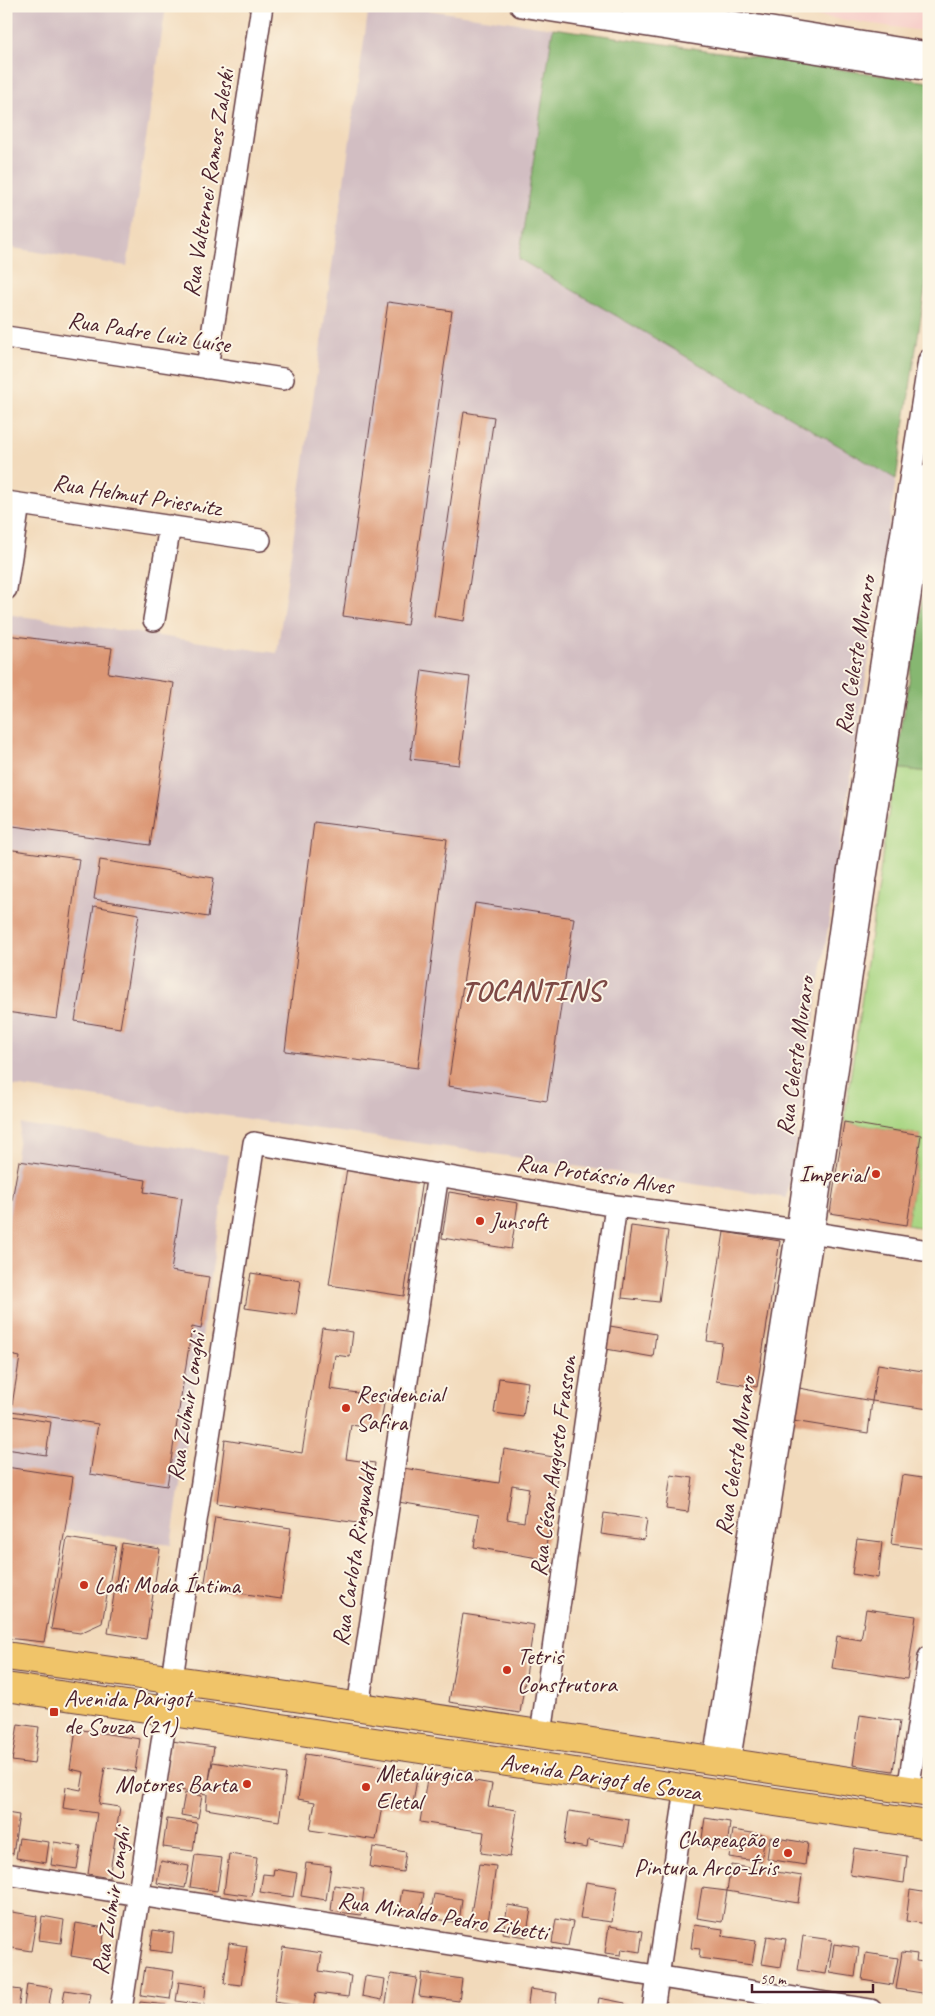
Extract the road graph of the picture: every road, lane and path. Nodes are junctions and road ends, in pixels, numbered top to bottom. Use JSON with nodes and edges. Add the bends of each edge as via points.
{"nodes":[{"id":1,"x":262,"y":6,"type":"edge"},
{"id":2,"x":521,"y":6,"type":"edge"},
{"id":3,"x":632,"y":6,"type":"edge"},
{"id":4,"x":929,"y":53,"type":"edge"},
{"id":5,"x":929,"y":70,"type":"edge"},
{"id":6,"x":6,"y":337,"type":"edge"},
{"id":7,"x":929,"y":360,"type":"edge"},
{"id":8,"x":207,"y":368,"type":"junction"},
{"id":9,"x":283,"y":379,"type":"dead end"},
{"id":10,"x":929,"y":475,"type":"edge"},
{"id":11,"x":13,"y":503,"type":"edge"},
{"id":12,"x":170,"y":526,"type":"junction"},
{"id":13,"x":260,"y":540,"type":"dead end"},
{"id":14,"x":6,"y":589,"type":"edge"},
{"id":15,"x":154,"y":620,"type":"dead end"},
{"id":16,"x":254,"y":1143,"type":"joint"},
{"id":17,"x":438,"y":1174,"type":"junction"},
{"id":18,"x":616,"y":1206,"type":"junction"},
{"id":19,"x":805,"y":1232,"type":"junction"},
{"id":20,"x":929,"y":1251,"type":"edge"},
{"id":21,"x":6,"y":1656,"type":"edge"},
{"id":22,"x":929,"y":1657,"type":"edge"},
{"id":23,"x":170,"y":1680,"type":"junction"},
{"id":24,"x":6,"y":1687,"type":"edge"},
{"id":25,"x":281,"y":1695,"type":"junction"},
{"id":26,"x":79,"y":1698,"type":"junction"},
{"id":27,"x":358,"y":1707,"type":"junction"},
{"id":28,"x":167,"y":1711,"type":"junction"},
{"id":29,"x":541,"y":1734,"type":"junction"},
{"id":30,"x":681,"y":1755,"type":"junction"},
{"id":31,"x":722,"y":1762,"type":"junction"},
{"id":32,"x":788,"y":1771,"type":"junction"},
{"id":33,"x":585,"y":1774,"type":"junction"},
{"id":34,"x":686,"y":1790,"type":"junction"},
{"id":35,"x":919,"y":1791,"type":"edge"},
{"id":36,"x":715,"y":1794,"type":"junction"},
{"id":37,"x":929,"y":1825,"type":"edge"},
{"id":38,"x":6,"y":1874,"type":"edge"},
{"id":39,"x":138,"y":1894,"type":"junction"},
{"id":40,"x":658,"y":1976,"type":"junction"},
{"id":41,"x":121,"y":2010,"type":"edge"},
{"id":42,"x":653,"y":2010,"type":"edge"},
{"id":43,"x":871,"y":2010,"type":"edge"}],
"edges":[{"from":1,"to":8,"type":"street","name":"Rua Valternei Ramos Zaleski"},
{"from":2,"to":5,"type":"street"},
{"from":3,"to":4,"type":"street"},
{"from":6,"to":8,"type":"street","name":"Rua Padre Luiz Luíse"},
{"from":7,"to":19,"type":"street","name":"Rua Celeste Muraro","via":[[846,880]]},
{"from":8,"to":9,"type":"street","name":"Rua Padre Luiz Luíse"},
{"from":10,"to":19,"type":"street","name":"Rua Celeste Muraro","via":[[865,883]]},
{"from":11,"to":12,"type":"street","name":"Rua Helmut Priesnitz"},
{"from":11,"to":14,"type":"street"},
{"from":12,"to":13,"type":"street","name":"Rua Helmut Priesnitz"},
{"from":12,"to":15,"type":"street"},
{"from":16,"to":17,"type":"street","name":"Rua Protássio Alves"},
{"from":16,"to":23,"type":"street","name":"Rua Zulmir Longhi"},
{"from":17,"to":18,"type":"street","name":"Rua Protássio Alves"},
{"from":17,"to":27,"type":"street","name":"Rua Carlota Ringwaldt"},
{"from":18,"to":19,"type":"street","name":"Rua Protássio Alves"},
{"from":18,"to":29,"type":"street","name":"Rua César Augusto Frasson"},
{"from":19,"to":20,"type":"street","name":"Rua Protássio Alves"},
{"from":19,"to":31,"type":"street","name":"Rua Celeste Muraro"},
{"from":21,"to":23,"type":"main road","name":"Avenida Parigot de Souza"},
{"from":22,"to":35,"type":"street"},
{"from":23,"to":25,"type":"main road","name":"Avenida Parigot de Souza"},
{"from":23,"to":26,"type":"main road","via":[[164,1693],[156,1700],[103,1695]]},
{"from":23,"to":28,"type":"street","name":"Rua Zulmir Longhi"},
{"from":24,"to":26,"type":"main road","name":"Avenida Parigot de Souza"},
{"from":25,"to":27,"type":"main road","name":"Avenida Parigot de Souza"},
{"from":25,"to":28,"type":"main road","via":[[243,1701],[182,1692],[174,1696]]},
{"from":26,"to":28,"type":"main road","name":"Avenida Parigot de Souza"},
{"from":27,"to":29,"type":"main road","name":"Avenida Parigot de Souza"},
{"from":28,"to":33,"type":"main road","name":"Avenida Parigot de Souza"},
{"from":28,"to":39,"type":"street","name":"Rua Zulmir Longhi"},
{"from":29,"to":30,"type":"main road","name":"Avenida Parigot de Souza"},
{"from":30,"to":31,"type":"main road","name":"Avenida Parigot de Souza"},
{"from":30,"to":33,"type":"main road","via":[[644,1760],[588,1753],[578,1762]]},
{"from":31,"to":32,"type":"main road","name":"Avenida Parigot de Souza"},
{"from":32,"to":35,"type":"main road","name":"Avenida Parigot de Souza"},
{"from":32,"to":36,"type":"main road","via":[[808,1783],[809,1795],[804,1798],[747,1790]]},
{"from":33,"to":34,"type":"main road","name":"Avenida Parigot de Souza"},
{"from":34,"to":36,"type":"main road","name":"Avenida Parigot de Souza"},
{"from":34,"to":40,"type":"street"},
{"from":36,"to":37,"type":"main road","name":"Avenida Parigot de Souza"},
{"from":38,"to":39,"type":"street","name":"Rua Miraldo Pedro Zibetti"},
{"from":39,"to":40,"type":"street","name":"Rua Miraldo Pedro Zibetti"},
{"from":39,"to":41,"type":"street","name":"Rua Zulmir Longhi"},
{"from":40,"to":42,"type":"street"},
{"from":40,"to":43,"type":"street","name":"Rua Miraldo Pedro Zibetti"}]}
